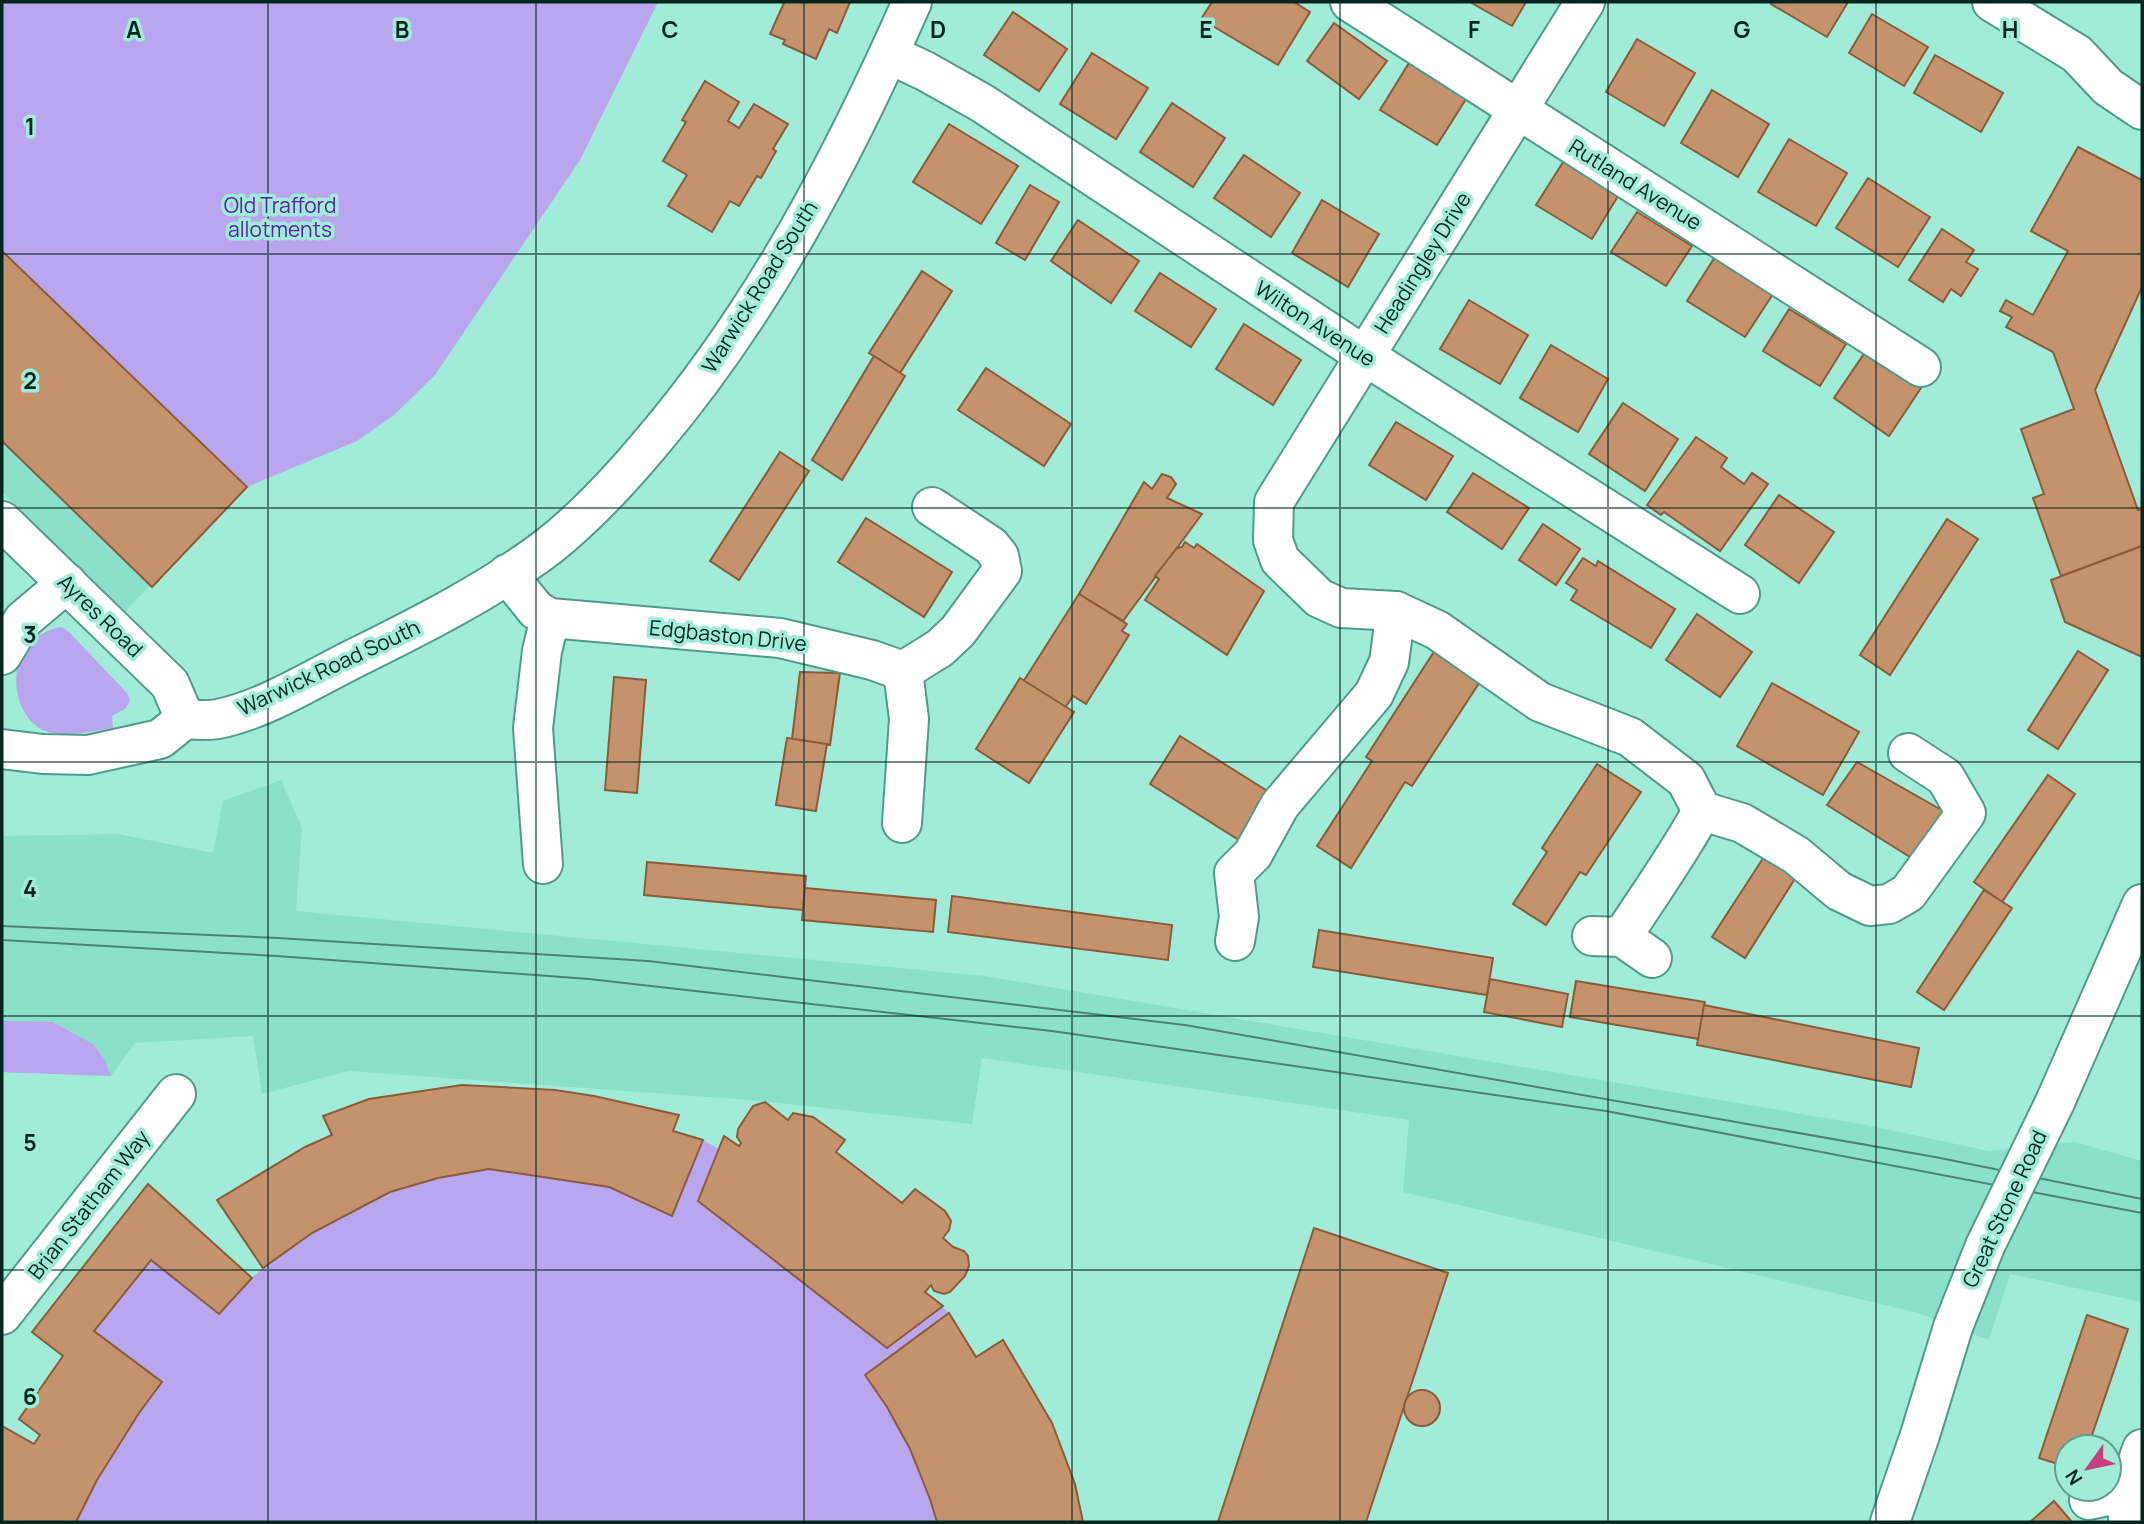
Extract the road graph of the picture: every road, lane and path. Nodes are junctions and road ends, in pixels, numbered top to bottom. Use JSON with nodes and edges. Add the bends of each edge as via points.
{"nodes":[{"id":1,"x":912,"y":2,"type":"edge"},
{"id":2,"x":1350,"y":2,"type":"edge"},
{"id":3,"x":1586,"y":2,"type":"edge"},
{"id":4,"x":1992,"y":2,"type":"edge"},
{"id":5,"x":888,"y":54,"type":"junction"},
{"id":6,"x":2077,"y":54,"type":"junction"},
{"id":7,"x":2142,"y":80,"type":"edge"},
{"id":8,"x":2142,"y":110,"type":"edge"},
{"id":9,"x":1518,"y":111,"type":"junction"},
{"id":10,"x":1365,"y":356,"type":"junction"},
{"id":11,"x":1921,"y":367,"type":"dead end"},
{"id":12,"x":932,"y":508,"type":"dead end"},
{"id":13,"x":2,"y":521,"type":"edge"},
{"id":14,"x":507,"y":574,"type":"junction"},
{"id":15,"x":66,"y":583,"type":"junction"},
{"id":16,"x":1740,"y":594,"type":"dead end"},
{"id":17,"x":1396,"y":611,"type":"junction"},
{"id":18,"x":550,"y":618,"type":"junction"},
{"id":19,"x":2,"y":655,"type":"edge"},
{"id":20,"x":903,"y":671,"type":"junction"},
{"id":21,"x":186,"y":719,"type":"junction"},
{"id":22,"x":2,"y":749,"type":"edge"},
{"id":23,"x":1908,"y":753,"type":"dead end"},
{"id":24,"x":1702,"y":811,"type":"junction"},
{"id":25,"x":902,"y":823,"type":"dead end"},
{"id":26,"x":543,"y":864,"type":"dead end"},
{"id":27,"x":2142,"y":904,"type":"edge"},
{"id":28,"x":1235,"y":941,"type":"dead end"},
{"id":29,"x":1622,"y":944,"type":"dead end"},
{"id":30,"x":176,"y":1094,"type":"dead end"},
{"id":31,"x":2,"y":1315,"type":"edge"},
{"id":32,"x":2142,"y":1449,"type":"edge"},
{"id":33,"x":2106,"y":1503,"type":"edge"},
{"id":34,"x":2129,"y":1507,"type":"edge"},
{"id":35,"x":1890,"y":1522,"type":"edge"}],
"edges":[{"from":1,"to":5,"type":"street","name":"Warwick Road South"},
{"from":2,"to":9,"type":"street","name":"Rutland Avenue"},
{"from":3,"to":9,"type":"street","name":"Headingley Drive"},
{"from":4,"to":6,"type":"street"},
{"from":5,"to":10,"type":"street","name":"Wilton Avenue","via":[[982,103]]},
{"from":5,"to":14,"type":"street","name":"Warwick Road South","via":[[862,113],[738,331],[635,462],[549,546]]},
{"from":6,"to":7,"type":"street"},
{"from":6,"to":8,"type":"street","via":[[2108,87]]},
{"from":9,"to":10,"type":"street","name":"Headingley Drive"},
{"from":9,"to":11,"type":"street","name":"Rutland Avenue"},
{"from":10,"to":16,"type":"street","name":"Wilton Avenue"},
{"from":10,"to":17,"type":"street","name":"Headingley Drive","via":[[1275,502],[1273,540],[1280,560],[1319,598],[1341,608]]},
{"from":12,"to":20,"type":"street","via":[[991,546],[999,555],[1002,571],[958,631]]},
{"from":13,"to":15,"type":"street","name":"Ayres Road"},
{"from":14,"to":18,"type":"street","via":[[536,610]]},
{"from":14,"to":21,"type":"street","name":"Warwick Road South","via":[[413,630],[250,709],[215,720]]},
{"from":15,"to":19,"type":"street","via":[[23,620]]},
{"from":15,"to":21,"type":"street","name":"Ayres Road","via":[[170,684]]},
{"from":17,"to":24,"type":"street","name":"Headingley Drive","via":[[1437,630],[1540,702],[1630,737],[1686,780]]},
{"from":17,"to":28,"type":"street","via":[[1389,662],[1374,694],[1280,805],[1253,854],[1234,873],[1239,917]]},
{"from":18,"to":20,"type":"street","name":"Edgbaston Drive","via":[[780,638]]},
{"from":18,"to":26,"type":"street","via":[[533,728]]},
{"from":20,"to":25,"type":"street","via":[[909,719]]},
{"from":21,"to":22,"type":"street","via":[[160,739],[88,755]]},
{"from":23,"to":24,"type":"street","via":[[1945,777],[1966,813],[1908,893],[1889,904],[1870,906],[1839,891],[1796,855],[1742,823]]},
{"from":24,"to":29,"type":"street"},
{"from":27,"to":35,"type":"street","name":"Great Stone Road","bridge":true,"via":[[1953,1326]]},
{"from":30,"to":31,"type":"street","name":"Brian Statham Way"},
{"from":32,"to":34,"type":"street"},
{"from":33,"to":34,"type":"street"}]}
